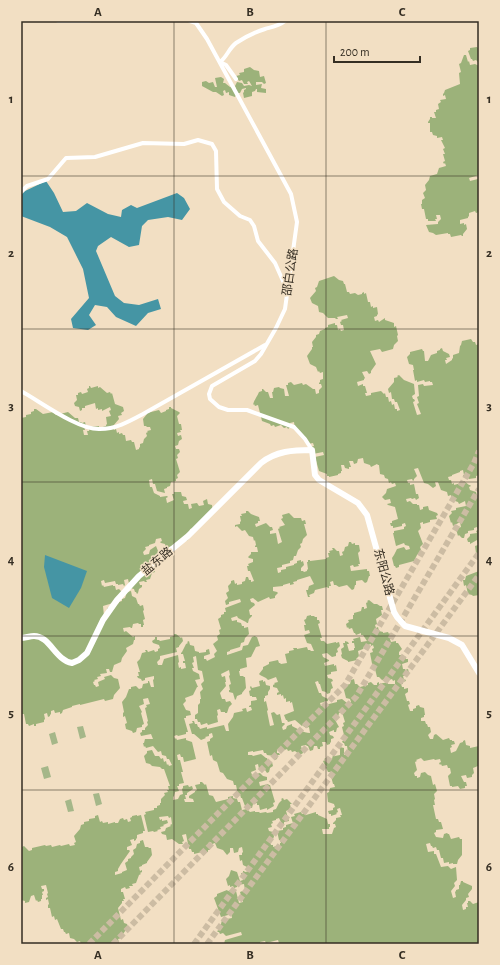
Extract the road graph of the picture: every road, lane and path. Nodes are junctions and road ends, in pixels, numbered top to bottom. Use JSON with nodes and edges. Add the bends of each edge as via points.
{"nodes":[{"id":1,"x":58,"y":21,"type":"edge"},
{"id":2,"x":89,"y":21,"type":"edge"},
{"id":3,"x":190,"y":21,"type":"edge"},
{"id":4,"x":285,"y":21,"type":"edge"},
{"id":5,"x":220,"y":62,"type":"junction"},
{"id":6,"x":236,"y":79,"type":"dead end"},
{"id":7,"x":21,"y":192,"type":"edge"},
{"id":8,"x":287,"y":290,"type":"junction"},
{"id":9,"x":266,"y":345,"type":"junction"},
{"id":10,"x":21,"y":390,"type":"edge"},
{"id":11,"x":312,"y":450,"type":"junction"},
{"id":12,"x":21,"y":638,"type":"edge"},
{"id":13,"x":479,"y":673,"type":"edge"}],
"edges":[{"from":1,"to":2,"type":"street"},
{"from":3,"to":5,"type":"street","name":"邵白公路","via":[[196,23]]},
{"from":4,"to":5,"type":"street","via":[[235,44]]},
{"from":5,"to":6,"type":"street","via":[[226,65]]},
{"from":5,"to":8,"type":"street","name":"邵白公路","via":[[291,194],[297,222]]},
{"from":7,"to":8,"type":"street","via":[[27,186],[48,179],[66,158],[95,157],[143,143],[184,144],[198,140],[212,144],[216,151],[217,188],[224,202],[240,216],[250,220],[258,241],[275,263]]},
{"from":8,"to":9,"type":"street","name":"邵白公路","via":[[285,309]]},
{"from":9,"to":10,"type":"street","via":[[127,423],[112,428],[87,428]]},
{"from":9,"to":11,"type":"street","name":"邵白公路","via":[[255,361],[212,386],[210,399],[219,407],[228,410],[247,410],[294,426]]},
{"from":11,"to":12,"type":"highway","name":"盐东路","via":[[277,453],[261,463],[188,536],[135,580],[103,620],[87,653],[79,660],[72,663],[61,660],[39,637]]},
{"from":11,"to":13,"type":"highway","name":"东阳公路","via":[[315,476],[358,503],[367,515],[396,617],[405,626],[449,638],[462,645]]}]}
